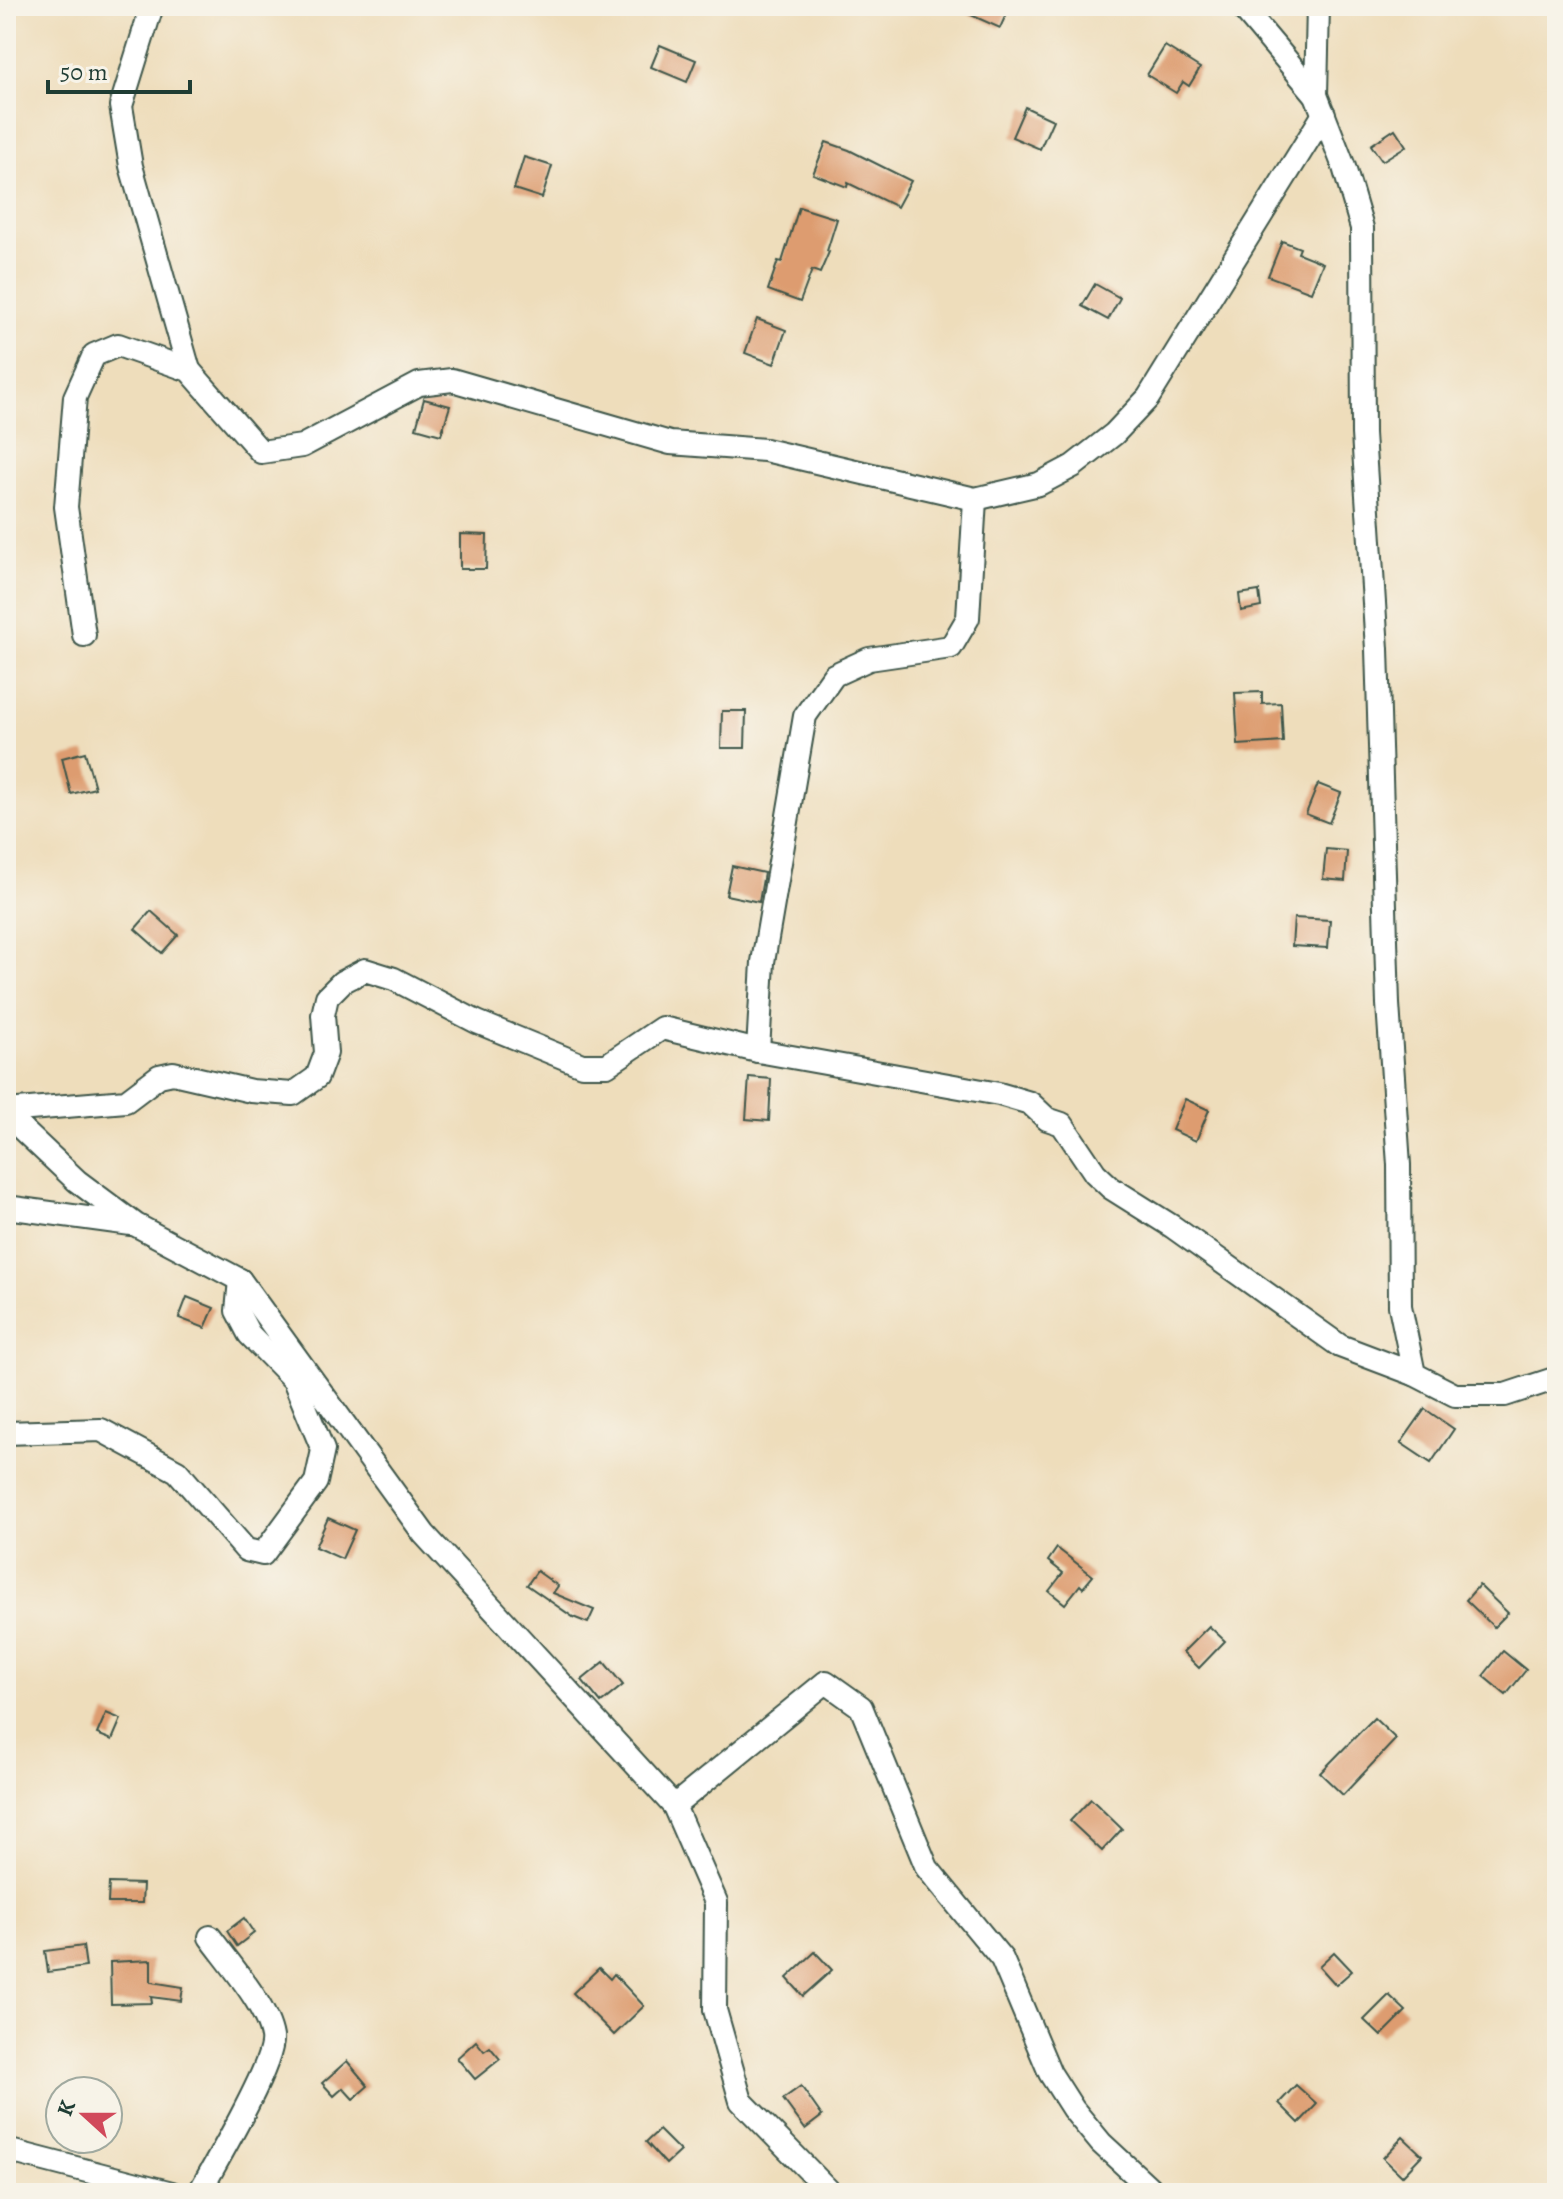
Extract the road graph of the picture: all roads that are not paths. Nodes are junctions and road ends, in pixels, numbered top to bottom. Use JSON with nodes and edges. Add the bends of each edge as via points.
{"nodes":[{"id":1,"x":152,"y":6,"type":"edge"},
{"id":2,"x":1241,"y":6,"type":"edge"},
{"id":3,"x":1318,"y":6,"type":"edge"},
{"id":4,"x":1320,"y":104,"type":"junction"},
{"id":5,"x":189,"y":370,"type":"junction"},
{"id":6,"x":975,"y":499,"type":"junction"},
{"id":7,"x":84,"y":635,"type":"dead end"},
{"id":8,"x":758,"y":1051,"type":"junction"},
{"id":9,"x":6,"y":1112,"type":"edge"},
{"id":10,"x":6,"y":1207,"type":"edge"},
{"id":11,"x":136,"y":1225,"type":"junction"},
{"id":12,"x":240,"y":1280,"type":"junction"},
{"id":13,"x":1414,"y":1374,"type":"junction"},
{"id":14,"x":1557,"y":1378,"type":"edge"},
{"id":15,"x":6,"y":1433,"type":"edge"},
{"id":16,"x":674,"y":1806,"type":"junction"},
{"id":17,"x":210,"y":1937,"type":"dead end"},
{"id":18,"x":6,"y":2150,"type":"edge"},
{"id":19,"x":172,"y":2193,"type":"edge"},
{"id":20,"x":199,"y":2193,"type":"edge"},
{"id":21,"x":831,"y":2193,"type":"edge"},
{"id":22,"x":1155,"y":2193,"type":"edge"}],
"edges":[{"from":1,"to":5,"type":"street","via":[[121,106],[131,166]]},
{"from":2,"to":4,"type":"street"},
{"from":3,"to":4,"type":"street"},
{"from":4,"to":6,"type":"street","via":[[1148,398],[1073,466],[1039,484]]},
{"from":4,"to":13,"type":"street","via":[[1362,228],[1363,434],[1399,1165],[1400,1306]]},
{"from":5,"to":6,"type":"street","via":[[261,452],[302,446],[419,384],[452,380],[670,443],[765,450]]},
{"from":5,"to":7,"type":"street","via":[[118,345],[94,355],[75,397],[66,507]]},
{"from":6,"to":8,"type":"street","via":[[968,618],[951,647],[869,659],[834,675],[805,716],[763,962]]},
{"from":8,"to":9,"type":"street","via":[[662,1028],[607,1065],[582,1065],[365,970],[327,997],[326,1053],[317,1077],[293,1094],[251,1091],[173,1073],[159,1076],[126,1101]]},
{"from":8,"to":13,"type":"street","via":[[1030,1103],[1047,1119],[1062,1124],[1111,1188],[1340,1346]]},
{"from":9,"to":11,"type":"street","via":[[77,1181]]},
{"from":10,"to":11,"type":"street"},
{"from":11,"to":12,"type":"street"},
{"from":12,"to":15,"type":"street","via":[[237,1311],[249,1334],[294,1380],[323,1450],[316,1482],[263,1554],[246,1550],[177,1471],[101,1430]]},
{"from":12,"to":16,"type":"street","via":[[424,1534]]},
{"from":13,"to":14,"type":"street","via":[[1455,1395],[1505,1395]]},
{"from":16,"to":21,"type":"street","via":[[716,1902],[715,2010],[741,2101]]},
{"from":16,"to":22,"type":"street","via":[[826,1682],[861,1707],[927,1868],[1002,1959],[1050,2073],[1101,2143]]},
{"from":17,"to":20,"type":"street","via":[[262,2009],[273,2039],[260,2080]]},
{"from":18,"to":19,"type":"street"}]}
